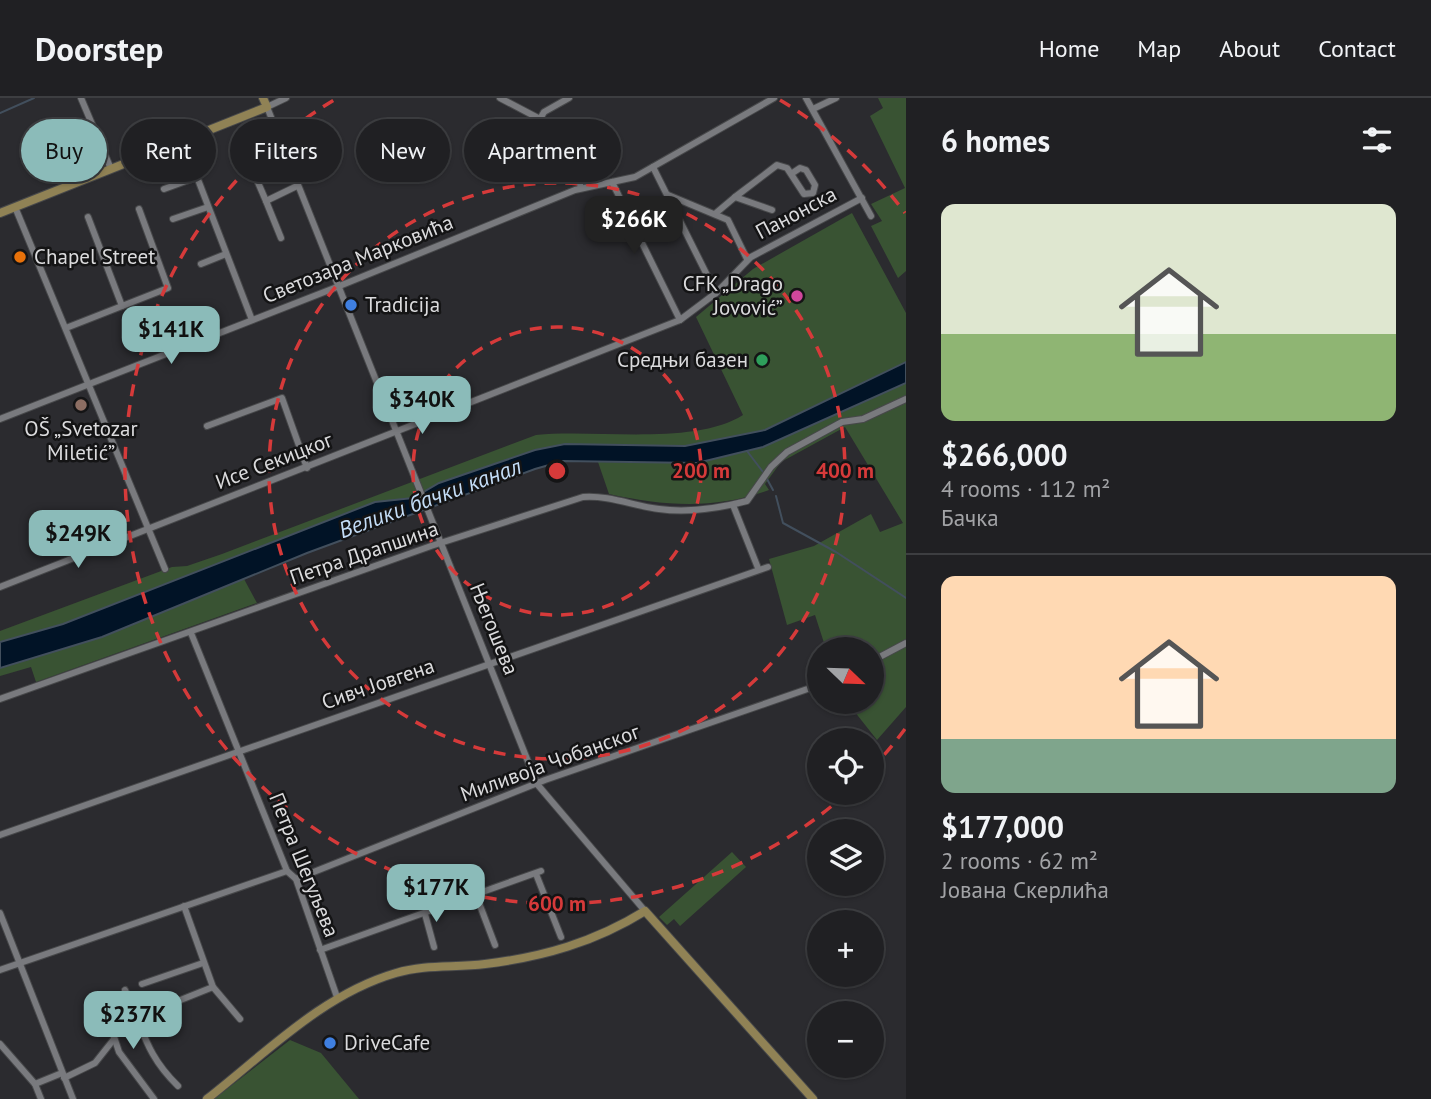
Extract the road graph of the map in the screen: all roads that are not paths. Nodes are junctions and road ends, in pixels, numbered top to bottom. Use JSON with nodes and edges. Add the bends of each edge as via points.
{"nodes":[{"id":1,"x":81,"y":98,"type":"edge"},
{"id":2,"x":262,"y":98,"type":"edge"},
{"id":3,"x":286,"y":98,"type":"edge"},
{"id":4,"x":500,"y":98,"type":"edge"},
{"id":5,"x":569,"y":98,"type":"edge"},
{"id":6,"x":774,"y":98,"type":"edge"},
{"id":7,"x":806,"y":98,"type":"edge"},
{"id":8,"x":836,"y":98,"type":"edge"},
{"id":9,"x":267,"y":107,"type":"junction"},
{"id":10,"x":813,"y":109,"type":"junction"},
{"id":11,"x":538,"y":119,"type":"edge"},
{"id":12,"x":540,"y":119,"type":"edge"},
{"id":13,"x":653,"y":167,"type":"junction"},
{"id":14,"x":111,"y":169,"type":"junction"},
{"id":15,"x":791,"y":174,"type":"junction"},
{"id":16,"x":621,"y":180,"type":"edge"},
{"id":17,"x":258,"y":182,"type":"edge"},
{"id":18,"x":579,"y":182,"type":"edge"},
{"id":19,"x":612,"y":182,"type":"joint"},
{"id":20,"x":297,"y":186,"type":"junction"},
{"id":21,"x":581,"y":188,"type":"junction"},
{"id":22,"x":164,"y":189,"type":"dead end"},
{"id":23,"x":668,"y":195,"type":"junction"},
{"id":24,"x":735,"y":197,"type":"junction"},
{"id":25,"x":862,"y":198,"type":"junction"},
{"id":26,"x":266,"y":201,"type":"junction"},
{"id":27,"x":15,"y":207,"type":"junction"},
{"id":28,"x":208,"y":207,"type":"junction"},
{"id":29,"x":139,"y":209,"type":"dead end"},
{"id":30,"x":772,"y":210,"type":"dead end"},
{"id":31,"x":0,"y":213,"type":"edge"},
{"id":32,"x":716,"y":214,"type":"junction"},
{"id":33,"x":872,"y":216,"type":"dead end"},
{"id":34,"x":88,"y":217,"type":"dead end"},
{"id":35,"x":173,"y":219,"type":"dead end"},
{"id":36,"x":281,"y":238,"type":"dead end"},
{"id":37,"x":226,"y":254,"type":"junction"},
{"id":38,"x":747,"y":259,"type":"junction"},
{"id":39,"x":201,"y":264,"type":"dead end"},
{"id":40,"x":337,"y":287,"type":"junction"},
{"id":41,"x":716,"y":293,"type":"junction"},
{"id":42,"x":122,"y":306,"type":"junction"},
{"id":43,"x":683,"y":318,"type":"junction"},
{"id":44,"x":252,"y":320,"type":"junction"},
{"id":45,"x":66,"y":328,"type":"junction"},
{"id":46,"x":89,"y":383,"type":"junction"},
{"id":47,"x":906,"y":399,"type":"edge"},
{"id":48,"x":0,"y":419,"type":"edge"},
{"id":49,"x":207,"y":426,"type":"dead end"},
{"id":50,"x":396,"y":431,"type":"junction"},
{"id":51,"x":307,"y":468,"type":"junction"},
{"id":52,"x":733,"y":505,"type":"junction"},
{"id":53,"x":146,"y":528,"type":"junction"},
{"id":54,"x":441,"y":544,"type":"junction"},
{"id":55,"x":768,"y":567,"type":"dead end"},
{"id":56,"x":758,"y":568,"type":"junction"},
{"id":57,"x":165,"y":569,"type":"dead end"},
{"id":58,"x":0,"y":587,"type":"edge"},
{"id":59,"x":191,"y":633,"type":"junction"},
{"id":60,"x":906,"y":643,"type":"edge"},
{"id":61,"x":884,"y":655,"type":"edge"},
{"id":62,"x":489,"y":664,"type":"junction"},
{"id":63,"x":807,"y":689,"type":"edge"},
{"id":64,"x":0,"y":699,"type":"edge"},
{"id":65,"x":239,"y":751,"type":"junction"},
{"id":66,"x":537,"y":784,"type":"junction"},
{"id":67,"x":0,"y":835,"type":"edge"},
{"id":68,"x":287,"y":871,"type":"junction"},
{"id":69,"x":296,"y":879,"type":"junction"},
{"id":70,"x":476,"y":895,"type":"junction"},
{"id":71,"x":184,"y":906,"type":"junction"},
{"id":72,"x":645,"y":911,"type":"junction"},
{"id":73,"x":0,"y":913,"type":"edge"},
{"id":74,"x":425,"y":914,"type":"junction"},
{"id":75,"x":561,"y":937,"type":"dead end"},
{"id":76,"x":495,"y":945,"type":"dead end"},
{"id":77,"x":433,"y":947,"type":"dead end"},
{"id":78,"x":320,"y":950,"type":"junction"},
{"id":79,"x":21,"y":963,"type":"junction"},
{"id":80,"x":203,"y":963,"type":"junction"},
{"id":81,"x":0,"y":970,"type":"edge"},
{"id":82,"x":142,"y":984,"type":"dead end"},
{"id":83,"x":213,"y":987,"type":"junction"},
{"id":84,"x":125,"y":990,"type":"dead end"},
{"id":85,"x":337,"y":997,"type":"junction"},
{"id":86,"x":102,"y":1000,"type":"dead end"},
{"id":87,"x":138,"y":1017,"type":"junction"},
{"id":88,"x":240,"y":1019,"type":"dead end"},
{"id":89,"x":114,"y":1039,"type":"junction"},
{"id":90,"x":0,"y":1044,"type":"edge"},
{"id":91,"x":63,"y":1075,"type":"junction"},
{"id":92,"x":35,"y":1084,"type":"junction"},
{"id":93,"x":178,"y":1086,"type":"dead end"},
{"id":94,"x":41,"y":1099,"type":"edge"},
{"id":95,"x":74,"y":1099,"type":"edge"},
{"id":96,"x":153,"y":1099,"type":"edge"},
{"id":97,"x":207,"y":1099,"type":"edge"},
{"id":98,"x":813,"y":1099,"type":"edge"}],
"edges":[{"from":1,"to":14,"type":"street"},
{"from":2,"to":9,"type":"main road","name":"Његошева"},
{"from":3,"to":9,"type":"street"},
{"from":4,"to":11,"type":"street"},
{"from":5,"to":12,"type":"street","via":[[544,112]]},
{"from":6,"to":13,"type":"street","name":"Светозара Марковића"},
{"from":7,"to":10,"type":"street"},
{"from":8,"to":10,"type":"street"},
{"from":9,"to":14,"type":"main road"},
{"from":9,"to":20,"type":"street","name":"Његошева"},
{"from":10,"to":25,"type":"street"},
{"from":13,"to":16,"type":"street","name":"Светозара Марковића"},
{"from":13,"to":23,"type":"street"},
{"from":14,"to":27,"type":"main road"},
{"from":15,"to":15,"type":"street","name":"Панонска","via":[[804,194],[813,193],[815,185],[806,170]]},
{"from":15,"to":24,"type":"street","name":"Панонска","via":[[777,164]]},
{"from":17,"to":26,"type":"street"},
{"from":18,"to":21,"type":"street"},
{"from":19,"to":21,"type":"street","name":"Светозара Марковића"},
{"from":19,"to":43,"type":"street"},
{"from":20,"to":26,"type":"street"},
{"from":20,"to":40,"type":"street","name":"Његошева"},
{"from":21,"to":40,"type":"street","name":"Светозара Марковића"},
{"from":22,"to":28,"type":"street","via":[[197,177]]},
{"from":23,"to":32,"type":"street","name":"Панонска"},
{"from":23,"to":41,"type":"street"},
{"from":24,"to":30,"type":"street","name":"Панонска"},
{"from":24,"to":32,"type":"street","name":"Панонска"},
{"from":25,"to":33,"type":"street"},
{"from":25,"to":38,"type":"street","name":"Панонска"},
{"from":26,"to":36,"type":"street"},
{"from":27,"to":31,"type":"main road"},
{"from":27,"to":45,"type":"street"},
{"from":28,"to":35,"type":"street"},
{"from":28,"to":37,"type":"street"},
{"from":29,"to":42,"type":"street","via":[[168,288]]},
{"from":32,"to":38,"type":"street","name":"Панонска","via":[[734,228]]},
{"from":34,"to":42,"type":"street"},
{"from":37,"to":39,"type":"street"},
{"from":37,"to":44,"type":"street"},
{"from":38,"to":41,"type":"street","name":"Панонска"},
{"from":40,"to":44,"type":"street","name":"Светозара Марковића"},
{"from":40,"to":50,"type":"street","name":"Његошева"},
{"from":41,"to":43,"type":"street","name":"Панонска"},
{"from":42,"to":45,"type":"street"},
{"from":43,"to":50,"type":"street","name":"Исе Секицког"},
{"from":44,"to":46,"type":"street","name":"Светозара Марковића"},
{"from":45,"to":46,"type":"street"},
{"from":46,"to":48,"type":"street","name":"Светозара Марковића"},
{"from":46,"to":53,"type":"street"},
{"from":47,"to":52,"type":"street","name":"Петра Драпшина","via":[[863,419],[842,422],[787,452],[747,501]]},
{"from":49,"to":51,"type":"street","via":[[282,398]]},
{"from":50,"to":51,"type":"street","name":"Исе Секицког"},
{"from":50,"to":54,"type":"street","name":"Његошева"},
{"from":51,"to":53,"type":"street","name":"Исе Секицког"},
{"from":52,"to":54,"type":"street","name":"Петра Драпшина","via":[[658,509],[583,497]]},
{"from":52,"to":56,"type":"street"},
{"from":53,"to":57,"type":"street"},
{"from":53,"to":58,"type":"street","name":"Исе Секицког"},
{"from":54,"to":59,"type":"street","name":"Петра Драпшина"},
{"from":54,"to":62,"type":"street","name":"Његошева"},
{"from":55,"to":56,"type":"street","name":"Сивч Јовгена"},
{"from":56,"to":62,"type":"street","name":"Сивч Јовгена"},
{"from":59,"to":64,"type":"street","name":"Петра Драпшина"},
{"from":59,"to":65,"type":"street","name":"Петра Шегуљева"},
{"from":60,"to":61,"type":"street"},
{"from":62,"to":65,"type":"street","name":"Сивч Јовгена"},
{"from":62,"to":66,"type":"street","name":"Његошева"},
{"from":63,"to":66,"type":"street","name":"Миливоја Чобанског"},
{"from":65,"to":67,"type":"street","name":"Сивч Јовгена"},
{"from":65,"to":68,"type":"street","name":"Петра Шегуљева"},
{"from":66,"to":69,"type":"street","name":"Миливоја Чобанског"},
{"from":66,"to":72,"type":"street","name":"Његошева"},
{"from":68,"to":69,"type":"street","name":"Петра Шегуљева"},
{"from":68,"to":71,"type":"street"},
{"from":69,"to":78,"type":"street","name":"Петра Шегуљева"},
{"from":70,"to":74,"type":"street"},
{"from":70,"to":75,"type":"street","via":[[538,872]]},
{"from":70,"to":76,"type":"street"},
{"from":71,"to":79,"type":"street"},
{"from":71,"to":80,"type":"street"},
{"from":72,"to":85,"type":"main road","via":[[606,934],[565,950],[399,972]]},
{"from":72,"to":98,"type":"main road","name":"Његошева"},
{"from":73,"to":79,"type":"street"},
{"from":74,"to":77,"type":"street"},
{"from":74,"to":78,"type":"street"},
{"from":78,"to":85,"type":"street","name":"Петра Шегуљева"},
{"from":79,"to":81,"type":"street"},
{"from":79,"to":91,"type":"street"},
{"from":80,"to":82,"type":"street"},
{"from":80,"to":83,"type":"street"},
{"from":83,"to":87,"type":"street"},
{"from":83,"to":88,"type":"street"},
{"from":84,"to":87,"type":"street"},
{"from":85,"to":97,"type":"main road"},
{"from":86,"to":89,"type":"street"},
{"from":87,"to":93,"type":"street","via":[[145,1045]]},
{"from":89,"to":91,"type":"street","via":[[98,1061]]},
{"from":89,"to":96,"type":"street"},
{"from":90,"to":92,"type":"street"},
{"from":91,"to":92,"type":"street"},
{"from":91,"to":95,"type":"street"},
{"from":92,"to":94,"type":"street"}]}
